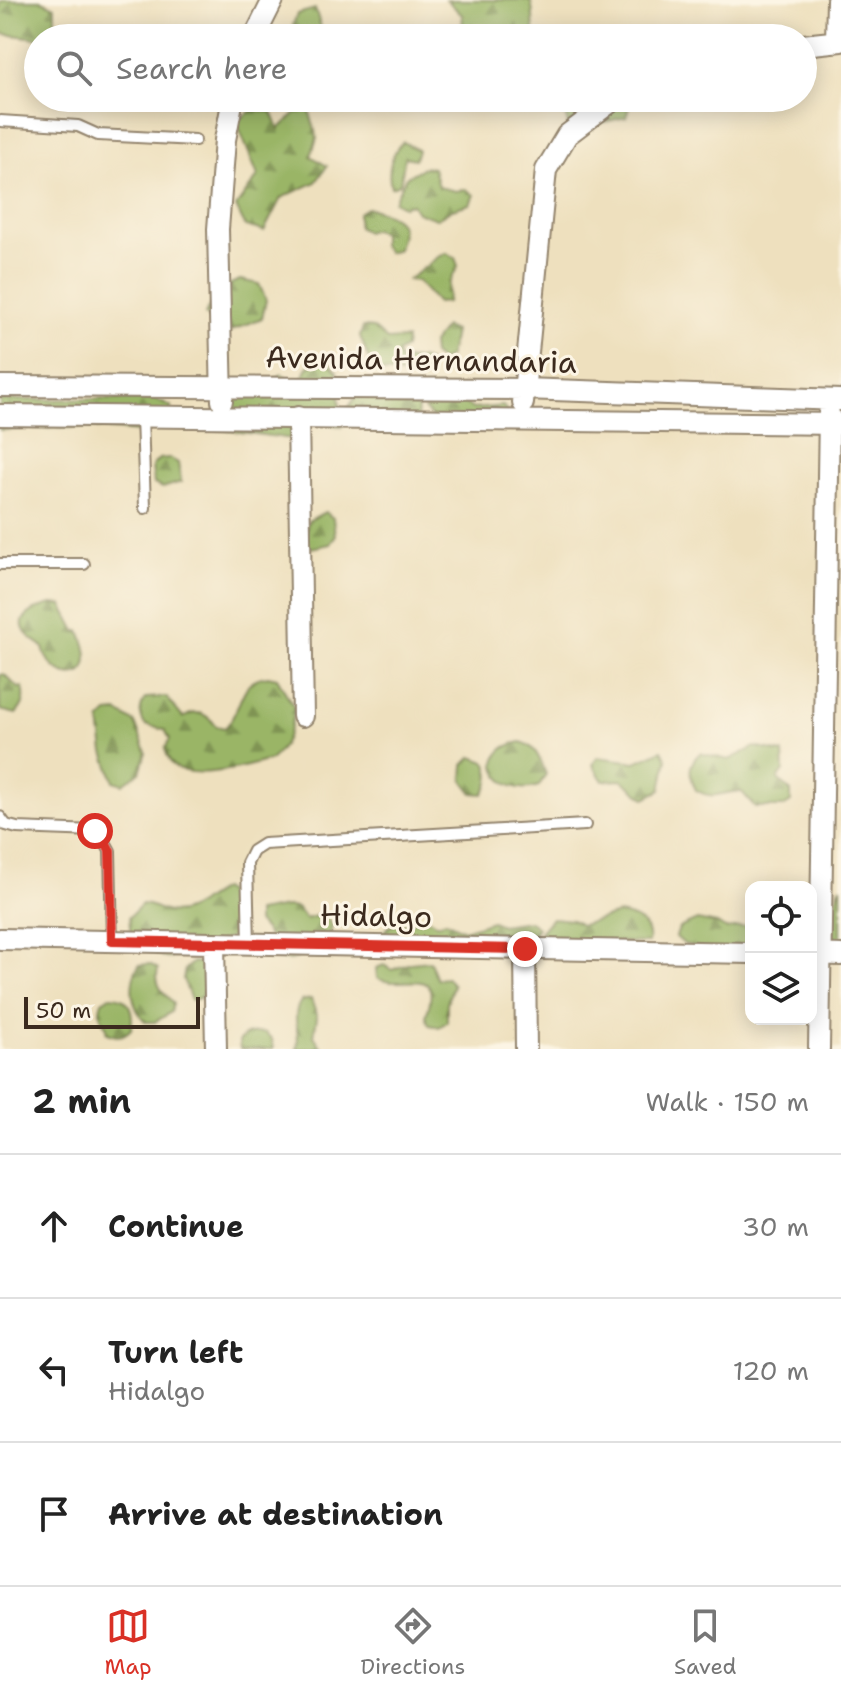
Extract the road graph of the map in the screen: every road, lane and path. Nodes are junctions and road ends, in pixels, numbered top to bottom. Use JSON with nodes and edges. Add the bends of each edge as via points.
{"nodes":[{"id":1,"x":273,"y":0,"type":"edge"},
{"id":2,"x":837,"y":0,"type":"edge"},
{"id":3,"x":261,"y":24,"type":"edge"},
{"id":4,"x":838,"y":41,"type":"edge"},
{"id":5,"x":817,"y":43,"type":"edge"},
{"id":6,"x":230,"y":112,"type":"edge"},
{"id":7,"x":597,"y":112,"type":"edge"},
{"id":8,"x":0,"y":121,"type":"edge"},
{"id":9,"x":195,"y":140,"type":"dead end"},
{"id":10,"x":0,"y":386,"type":"edge"},
{"id":11,"x":223,"y":387,"type":"junction"},
{"id":12,"x":524,"y":389,"type":"junction"},
{"id":13,"x":835,"y":400,"type":"edge"},
{"id":14,"x":0,"y":415,"type":"edge"},
{"id":15,"x":142,"y":416,"type":"junction"},
{"id":16,"x":221,"y":417,"type":"junction"},
{"id":17,"x":298,"y":417,"type":"junction"},
{"id":18,"x":522,"y":419,"type":"junction"},
{"id":19,"x":835,"y":424,"type":"edge"},
{"id":20,"x":145,"y":508,"type":"dead end"},
{"id":21,"x":0,"y":564,"type":"edge"},
{"id":22,"x":84,"y":564,"type":"dead end"},
{"id":23,"x":303,"y":716,"type":"dead end"},
{"id":24,"x":0,"y":817,"type":"edge"},
{"id":25,"x":585,"y":825,"type":"dead end"},
{"id":26,"x":0,"y":939,"type":"edge"},
{"id":27,"x":112,"y":941,"type":"junction"},
{"id":28,"x":214,"y":943,"type":"junction"},
{"id":29,"x":249,"y":944,"type":"junction"},
{"id":30,"x":525,"y":949,"type":"junction"},
{"id":31,"x":745,"y":953,"type":"edge"},
{"id":32,"x":824,"y":955,"type":"edge"},
{"id":33,"x":216,"y":1049,"type":"edge"},
{"id":34,"x":526,"y":1049,"type":"edge"},
{"id":35,"x":819,"y":1049,"type":"edge"}],
"edges":[{"from":1,"to":3,"type":"street"},
{"from":2,"to":4,"type":"street"},
{"from":4,"to":5,"type":"street"},
{"from":6,"to":11,"type":"street","via":[[218,229]]},
{"from":7,"to":12,"type":"street","via":[[567,135],[546,170]]},
{"from":8,"to":9,"type":"lane","via":[[78,126],[98,135]]},
{"from":10,"to":11,"type":"street","name":"Avenida Hernandaria"},
{"from":11,"to":12,"type":"street","name":"Avenida Hernandaria"},
{"from":11,"to":16,"type":"street"},
{"from":12,"to":13,"type":"street","name":"Avenida Hernandaria"},
{"from":12,"to":18,"type":"street"},
{"from":13,"to":19,"type":"street"},
{"from":14,"to":15,"type":"street","name":"Avenida Hernandaria"},
{"from":15,"to":16,"type":"street","name":"Avenida Hernandaria"},
{"from":15,"to":20,"type":"lane"},
{"from":16,"to":17,"type":"street","name":"Avenida Hernandaria"},
{"from":17,"to":18,"type":"street","name":"Avenida Hernandaria"},
{"from":17,"to":23,"type":"street"},
{"from":18,"to":19,"type":"street","name":"Avenida Hernandaria"},
{"from":19,"to":32,"type":"street"},
{"from":21,"to":22,"type":"lane"},
{"from":24,"to":27,"type":"lane","via":[[17,828],[95,831],[103,838],[110,851]]},
{"from":25,"to":29,"type":"lane","via":[[264,844],[247,863]]},
{"from":26,"to":27,"type":"street","name":"Hidalgo"},
{"from":27,"to":28,"type":"street","name":"Hidalgo"},
{"from":28,"to":29,"type":"street","name":"Hidalgo"},
{"from":28,"to":33,"type":"street"},
{"from":29,"to":30,"type":"street","name":"Hidalgo"},
{"from":30,"to":31,"type":"street","name":"Hidalgo"},
{"from":30,"to":34,"type":"street"},
{"from":32,"to":35,"type":"street"}]}
